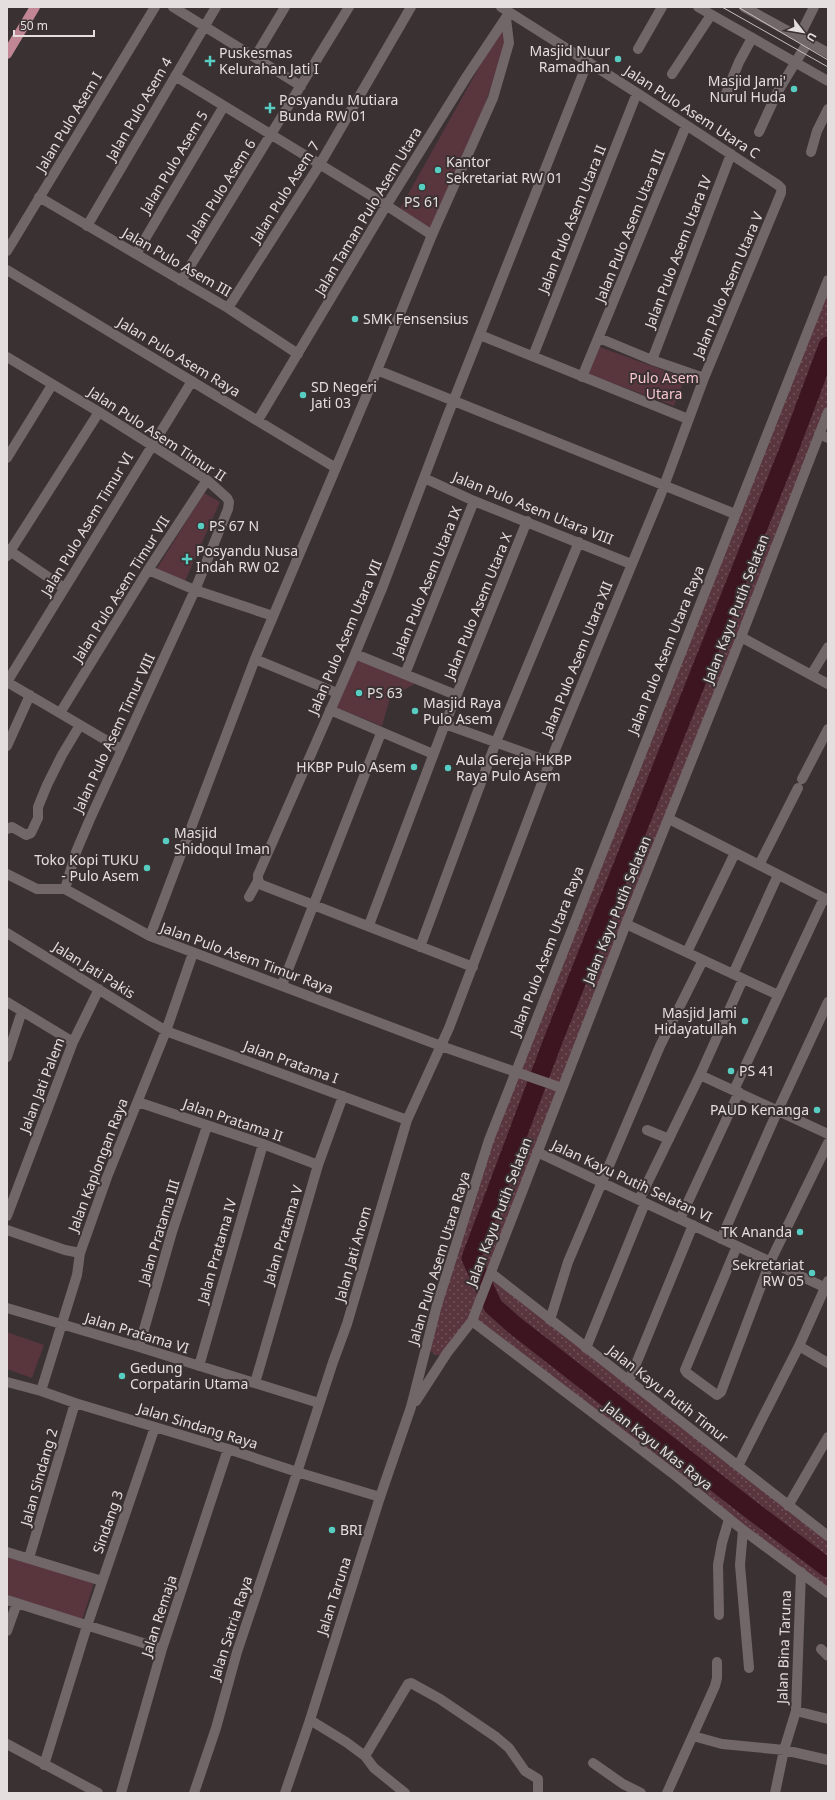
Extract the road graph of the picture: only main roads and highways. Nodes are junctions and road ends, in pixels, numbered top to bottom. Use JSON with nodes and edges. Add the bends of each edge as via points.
{"nodes":[{"id":1,"x":35,"y":7,"type":"edge"},
{"id":2,"x":7,"y":54,"type":"edge"}],
"edges":[{"from":1,"to":2,"type":"main road"}]}
